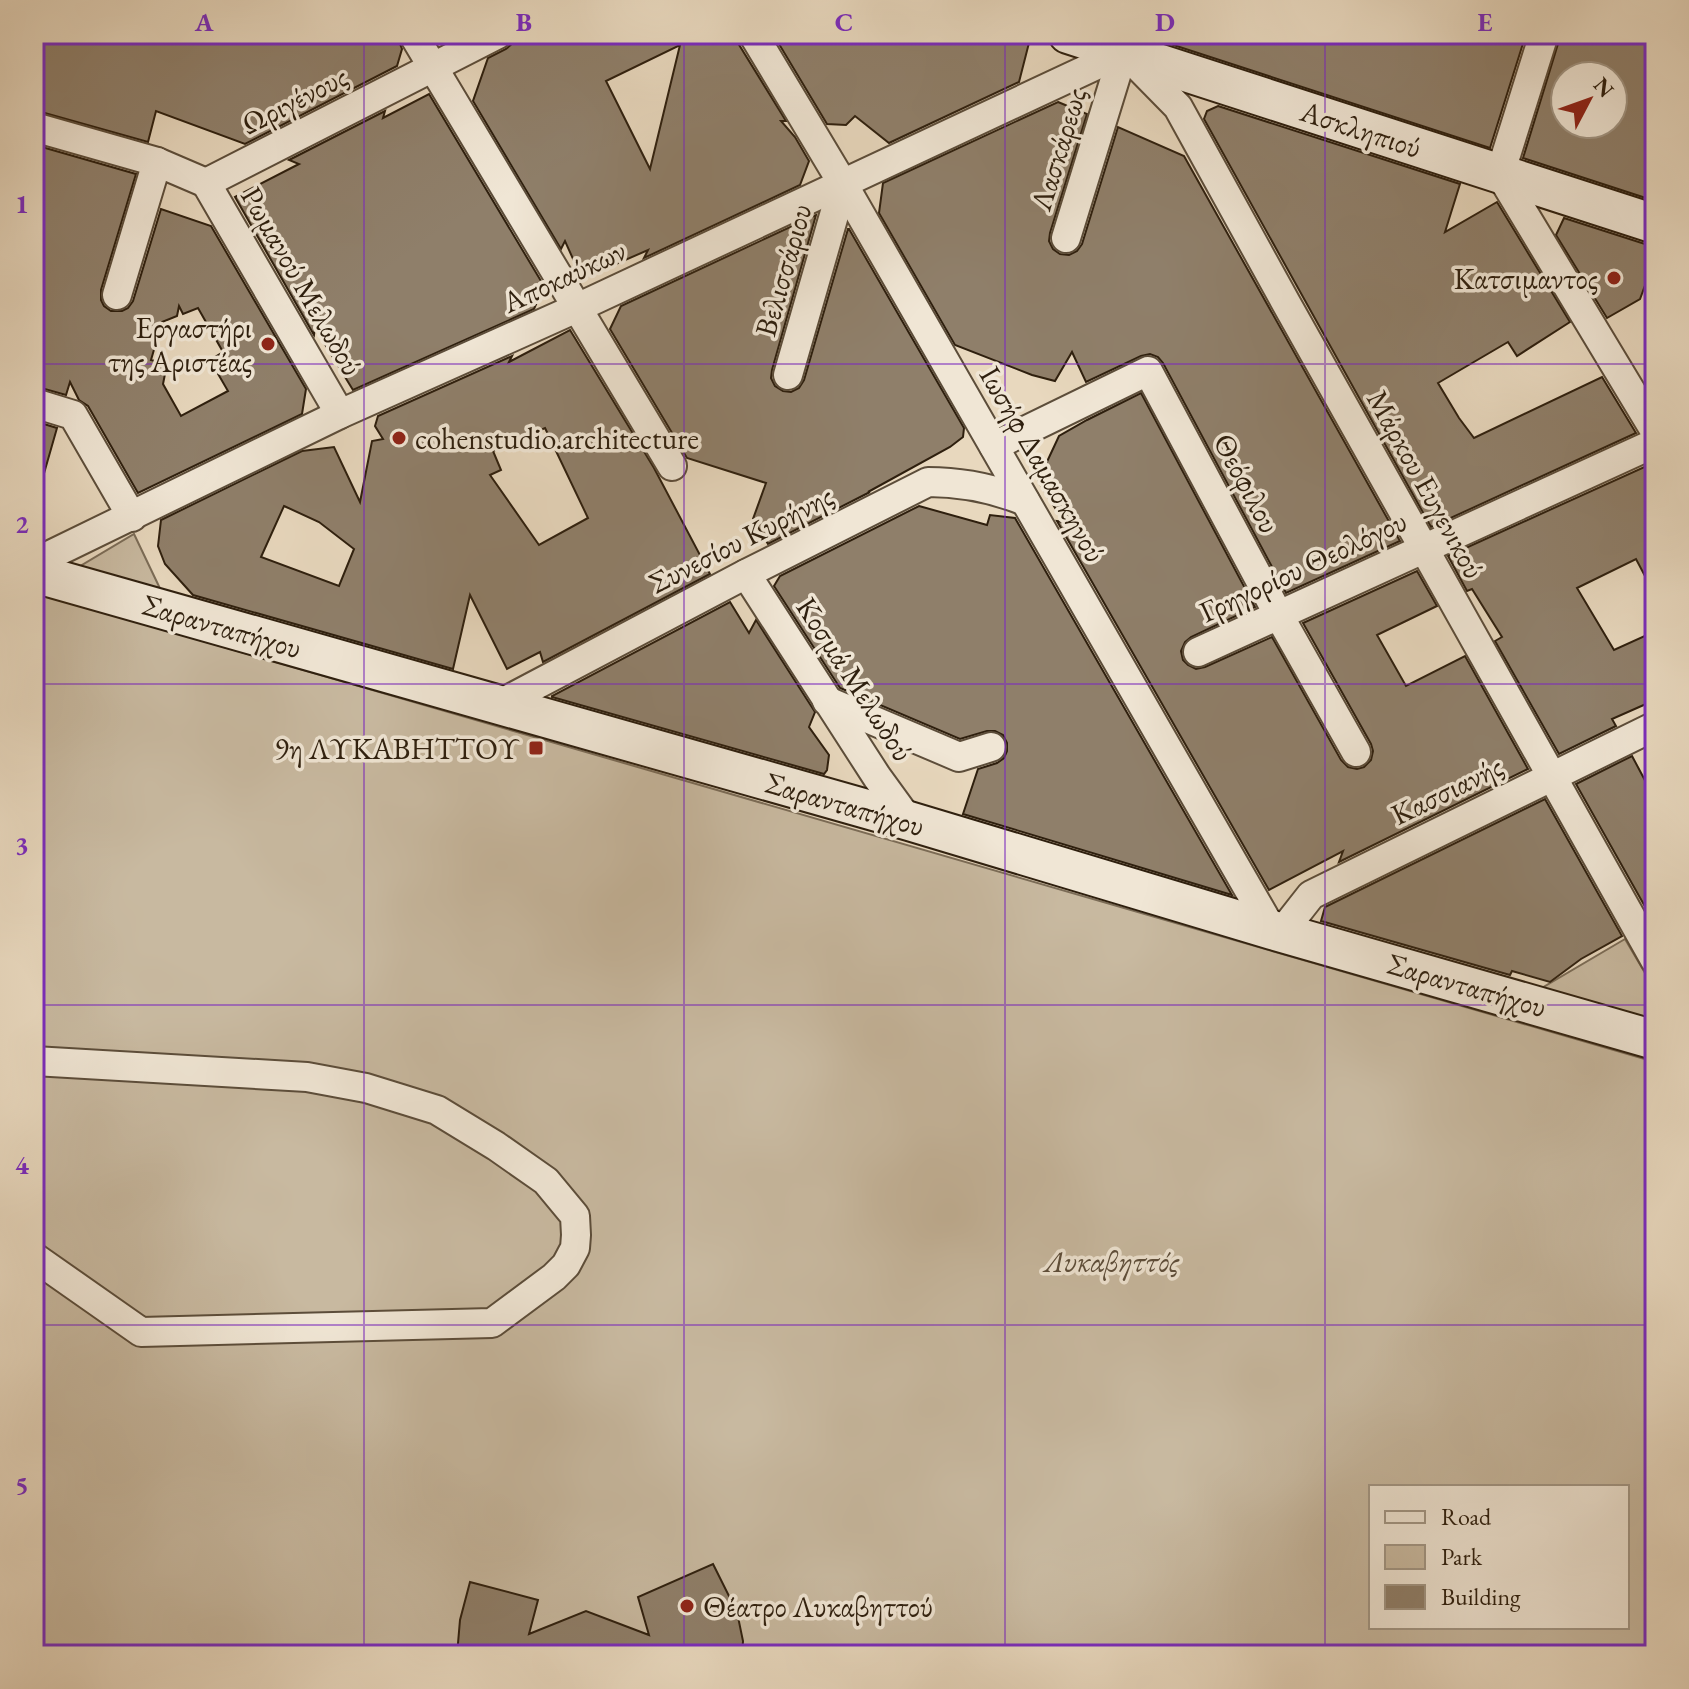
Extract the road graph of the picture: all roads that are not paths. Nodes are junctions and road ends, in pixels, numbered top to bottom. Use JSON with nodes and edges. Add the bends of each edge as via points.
{"nodes":[{"id":1,"x":413,"y":34,"type":"edge"},
{"id":2,"x":498,"y":34,"type":"edge"},
{"id":3,"x":753,"y":34,"type":"edge"},
{"id":4,"x":1068,"y":34,"type":"edge"},
{"id":5,"x":1544,"y":34,"type":"edge"},
{"id":6,"x":1127,"y":43,"type":"edge"},
{"id":7,"x":434,"y":68,"type":"junction"},
{"id":8,"x":34,"y":127,"type":"edge"},
{"id":9,"x":157,"y":162,"type":"junction"},
{"id":10,"x":1500,"y":174,"type":"junction"},
{"id":11,"x":206,"y":183,"type":"junction"},
{"id":12,"x":843,"y":184,"type":"junction"},
{"id":13,"x":1655,"y":224,"type":"edge"},
{"id":14,"x":1066,"y":238,"type":"dead end"},
{"id":15,"x":117,"y":295,"type":"dead end"},
{"id":16,"x":579,"y":307,"type":"junction"},
{"id":17,"x":788,"y":375,"type":"dead end"},
{"id":18,"x":34,"y":403,"type":"edge"},
{"id":19,"x":340,"y":414,"type":"junction"},
{"id":20,"x":1655,"y":431,"type":"edge"},
{"id":21,"x":1655,"y":443,"type":"edge"},
{"id":22,"x":994,"y":446,"type":"junction"},
{"id":23,"x":672,"y":466,"type":"dead end"},
{"id":24,"x":1025,"y":501,"type":"junction"},
{"id":25,"x":132,"y":517,"type":"junction"},
{"id":26,"x":1423,"y":548,"type":"junction"},
{"id":27,"x":34,"y":563,"type":"edge"},
{"id":28,"x":34,"y":573,"type":"edge"},
{"id":29,"x":746,"y":574,"type":"junction"},
{"id":30,"x":1278,"y":614,"type":"junction"},
{"id":31,"x":1198,"y":652,"type":"dead end"},
{"id":32,"x":827,"y":701,"type":"junction"},
{"id":33,"x":498,"y":705,"type":"junction"},
{"id":34,"x":1655,"y":726,"type":"edge"},
{"id":35,"x":991,"y":747,"type":"dead end"},
{"id":36,"x":1356,"y":752,"type":"dead end"},
{"id":37,"x":1552,"y":777,"type":"junction"},
{"id":38,"x":909,"y":821,"type":"junction"},
{"id":39,"x":1277,"y":931,"type":"junction"},
{"id":40,"x":1655,"y":960,"type":"edge"},
{"id":41,"x":1655,"y":1040,"type":"edge"},
{"id":42,"x":34,"y":1061,"type":"edge"},
{"id":43,"x":34,"y":1257,"type":"edge"}],
"edges":[{"from":1,"to":7,"type":"street"},
{"from":2,"to":7,"type":"street","name":"Ωριγένους"},
{"from":3,"to":12,"type":"street","name":"Ιωσήφ Δαμασκηνού"},
{"from":4,"to":6,"type":"street","name":"Ασκληπιού"},
{"from":5,"to":10,"type":"street"},
{"from":6,"to":10,"type":"street","name":"Ασκληπιού"},
{"from":6,"to":12,"type":"street","name":"Αποκαύκων"},
{"from":6,"to":14,"type":"street","name":"Λασκάρεως"},
{"from":6,"to":26,"type":"street","name":"Μάρκου Ευγενικού","via":[[1178,107]]},
{"from":7,"to":11,"type":"street","name":"Ωριγένους"},
{"from":7,"to":16,"type":"street"},
{"from":8,"to":9,"type":"street"},
{"from":9,"to":11,"type":"street"},
{"from":9,"to":15,"type":"street"},
{"from":10,"to":13,"type":"street","name":"Ασκληπιού"},
{"from":10,"to":20,"type":"street"},
{"from":11,"to":19,"type":"street","name":"Ρωμανού Μελωδού"},
{"from":12,"to":16,"type":"street","name":"Αποκαύκων"},
{"from":12,"to":17,"type":"street","name":"Βελισσάριου"},
{"from":12,"to":22,"type":"street","name":"Ιωσήφ Δαμασκηνού"},
{"from":16,"to":19,"type":"street","name":"Αποκαύκων"},
{"from":16,"to":23,"type":"street"},
{"from":18,"to":25,"type":"street","via":[[73,415]]},
{"from":19,"to":25,"type":"street","name":"Αποκαύκων"},
{"from":21,"to":26,"type":"street","name":"Γρηγορίου Θεολόγου"},
{"from":22,"to":24,"type":"street","name":"Ιωσήφ Δαμασκηνού"},
{"from":22,"to":30,"type":"street","name":"Θεόφιλου","via":[[1148,371]]},
{"from":24,"to":29,"type":"street","name":"Συνεσίου Κυρήνης","via":[[986,489],[928,482]]},
{"from":24,"to":39,"type":"street","name":"Ιωσήφ Δαμασκηνού"},
{"from":25,"to":27,"type":"street","name":"Αποκαύκων"},
{"from":26,"to":30,"type":"street","name":"Γρηγορίου Θεολόγου"},
{"from":26,"to":37,"type":"street","name":"Μάρκου Ευγενικού"},
{"from":28,"to":33,"type":"street","name":"Σαρανταπήχου"},
{"from":29,"to":32,"type":"street","name":"Κοσμά Μελωδού"},
{"from":29,"to":33,"type":"street","name":"Συνεσίου Κυρήνης"},
{"from":30,"to":31,"type":"street","name":"Γρηγορίου Θεολόγου"},
{"from":30,"to":36,"type":"street","name":"Θεόφιλου"},
{"from":32,"to":35,"type":"street","via":[[959,757]]},
{"from":32,"to":38,"type":"street","name":"Κοσμά Μελωδού"},
{"from":33,"to":38,"type":"street","name":"Σαρανταπήχου"},
{"from":34,"to":37,"type":"street","name":"Κασσιανής"},
{"from":37,"to":39,"type":"street","name":"Κασσιανής","via":[[1311,895]]},
{"from":37,"to":40,"type":"street","name":"Μάρκου Ευγενικού"},
{"from":38,"to":39,"type":"street","name":"Σαρανταπήχου"},
{"from":39,"to":41,"type":"street","name":"Σαρανταπήχου"},
{"from":42,"to":43,"type":"street","via":[[307,1077],[437,1110],[546,1181],[575,1216],[576,1235],[566,1265],[492,1323],[141,1332]]}]}
